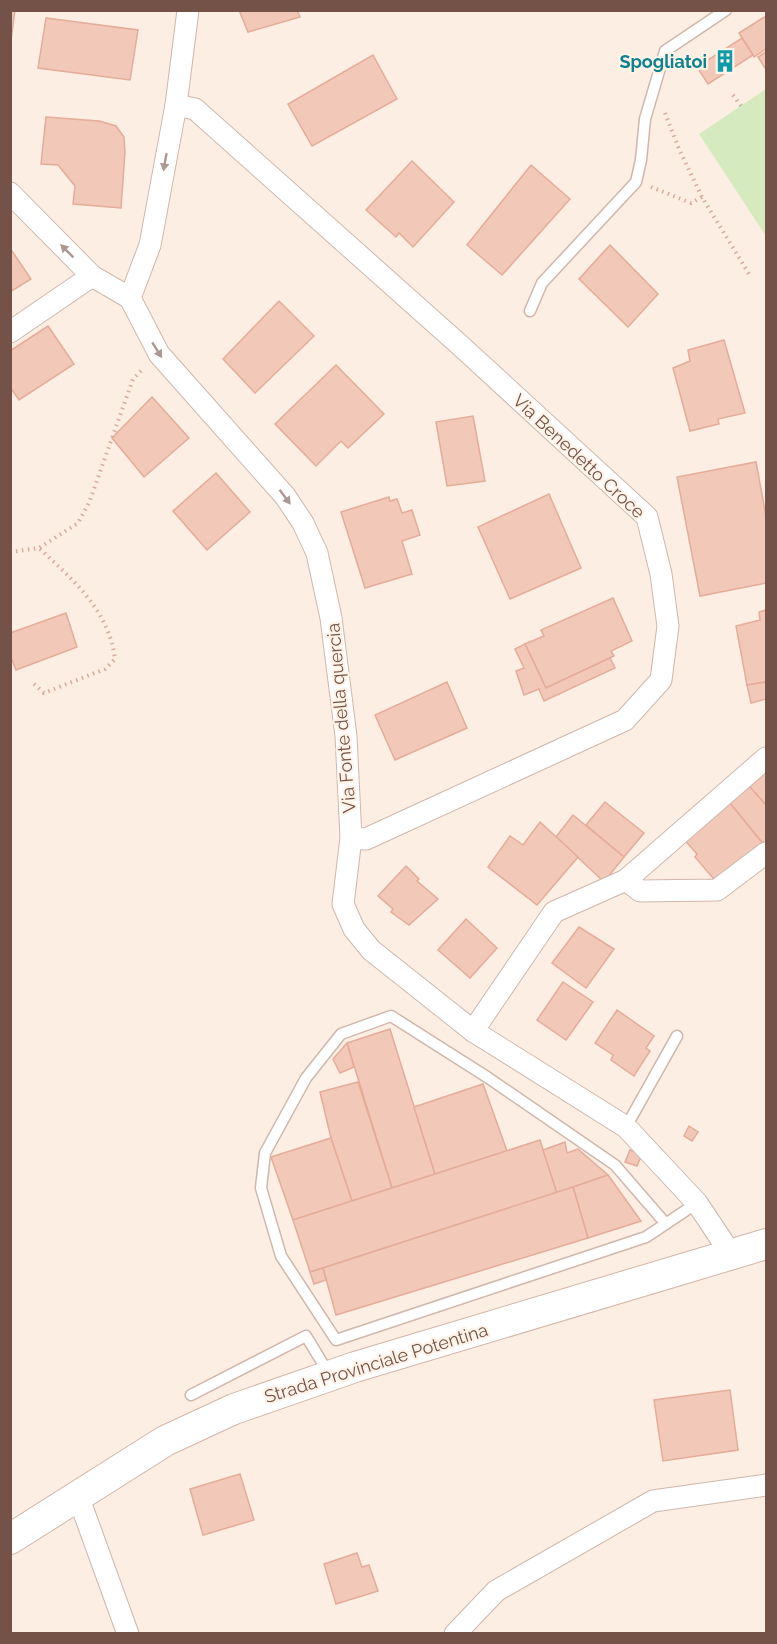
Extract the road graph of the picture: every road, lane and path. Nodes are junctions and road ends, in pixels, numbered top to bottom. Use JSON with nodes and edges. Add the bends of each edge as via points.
{"nodes":[{"id":1,"x":188,"y":10,"type":"edge"},
{"id":2,"x":726,"y":10,"type":"edge"},
{"id":3,"x":655,"y":85,"type":"junction"},
{"id":4,"x":733,"y":95,"type":"dead end"},
{"id":5,"x":176,"y":105,"type":"junction"},
{"id":6,"x":741,"y":106,"type":"dead end"},
{"id":7,"x":636,"y":182,"type":"junction"},
{"id":8,"x":10,"y":193,"type":"edge"},
{"id":9,"x":702,"y":197,"type":"junction"},
{"id":10,"x":749,"y":274,"type":"dead end"},
{"id":11,"x":92,"y":276,"type":"junction"},
{"id":12,"x":130,"y":298,"type":"junction"},
{"id":13,"x":530,"y":310,"type":"dead end"},
{"id":14,"x":10,"y":332,"type":"edge"},
{"id":15,"x":159,"y":354,"type":"junction"},
{"id":16,"x":39,"y":548,"type":"junction"},
{"id":17,"x":10,"y":552,"type":"edge"},
{"id":18,"x":34,"y":684,"type":"dead end"},
{"id":19,"x":766,"y":758,"type":"edge"},
{"id":20,"x":351,"y":838,"type":"junction"},
{"id":21,"x":766,"y":854,"type":"edge"},
{"id":22,"x":626,"y":880,"type":"junction"},
{"id":23,"x":473,"y":1031,"type":"junction"},
{"id":24,"x":677,"y":1036,"type":"dead end"},
{"id":25,"x":627,"y":1127,"type":"junction"},
{"id":26,"x":697,"y":1203,"type":"junction"},
{"id":27,"x":666,"y":1224,"type":"junction"},
{"id":28,"x":766,"y":1244,"type":"edge"},
{"id":29,"x":728,"y":1257,"type":"junction"},
{"id":30,"x":326,"y":1376,"type":"junction"},
{"id":31,"x":191,"y":1395,"type":"dead end"},
{"id":32,"x":766,"y":1485,"type":"edge"},
{"id":33,"x":78,"y":1496,"type":"junction"},
{"id":34,"x":10,"y":1539,"type":"edge"},
{"id":35,"x":128,"y":1634,"type":"edge"},
{"id":36,"x":455,"y":1634,"type":"edge"}],
"edges":[{"from":1,"to":5,"type":"street"},
{"from":2,"to":3,"type":"lane","via":[[665,51]]},
{"from":3,"to":7,"type":"lane","via":[[645,119]]},
{"from":3,"to":9,"type":"path","via":[[663,88],[670,128]]},
{"from":4,"to":6,"type":"path"},
{"from":5,"to":12,"type":"street","one_way":true,"via":[[150,245]]},
{"from":5,"to":20,"type":"street","name":"Via Benedetto Croce","via":[[195,109],[647,517],[661,574],[668,626],[661,680],[625,720],[366,839]]},
{"from":7,"to":9,"type":"path","via":[[691,203]]},
{"from":7,"to":13,"type":"lane","via":[[542,284]]},
{"from":11,"to":8,"type":"street","one_way":true},
{"from":9,"to":10,"type":"path"},
{"from":11,"to":12,"type":"street"},
{"from":11,"to":14,"type":"street"},
{"from":12,"to":15,"type":"street","name":"Via Fonte della quercia","one_way":true},
{"from":15,"to":16,"type":"path","via":[[133,379],[89,503],[78,523]]},
{"from":15,"to":20,"type":"street","name":"Via Fonte della quercia","one_way":true,"via":[[285,496],[317,553],[331,618],[346,736]]},
{"from":16,"to":17,"type":"path"},
{"from":16,"to":18,"type":"path","via":[[93,602],[113,645],[115,659],[105,669],[44,693]]},
{"from":19,"to":22,"type":"street"},
{"from":20,"to":23,"type":"street","name":"Via Fonte della quercia","via":[[343,904],[354,929],[371,950]]},
{"from":21,"to":22,"type":"street","via":[[717,891],[640,891]]},
{"from":22,"to":23,"type":"street","via":[[554,912]]},
{"from":23,"to":25,"type":"street","name":"Via Fonte della quercia"},
{"from":24,"to":25,"type":"lane"},
{"from":25,"to":26,"type":"street","name":"Via Fonte della quercia"},
{"from":26,"to":27,"type":"lane"},
{"from":26,"to":29,"type":"street","name":"Via Fonte della quercia","via":[[725,1245]]},
{"from":27,"to":27,"type":"lane","via":[[615,1165],[391,1016],[341,1034],[306,1078],[265,1153],[261,1188],[281,1256],[336,1340],[646,1237]]},
{"from":28,"to":29,"type":"main road","name":"Strada Provinciale Potentina"},
{"from":29,"to":30,"type":"main road","name":"Strada Provinciale Potentina"},
{"from":30,"to":31,"type":"lane","via":[[306,1336]]},
{"from":30,"to":33,"type":"main road","name":"Strada Provinciale Potentina","via":[[234,1408],[165,1441]]},
{"from":32,"to":36,"type":"street","via":[[653,1501],[496,1591]]},
{"from":33,"to":34,"type":"main road","name":"Strada Provinciale Potentina"},
{"from":33,"to":35,"type":"street"}]}
